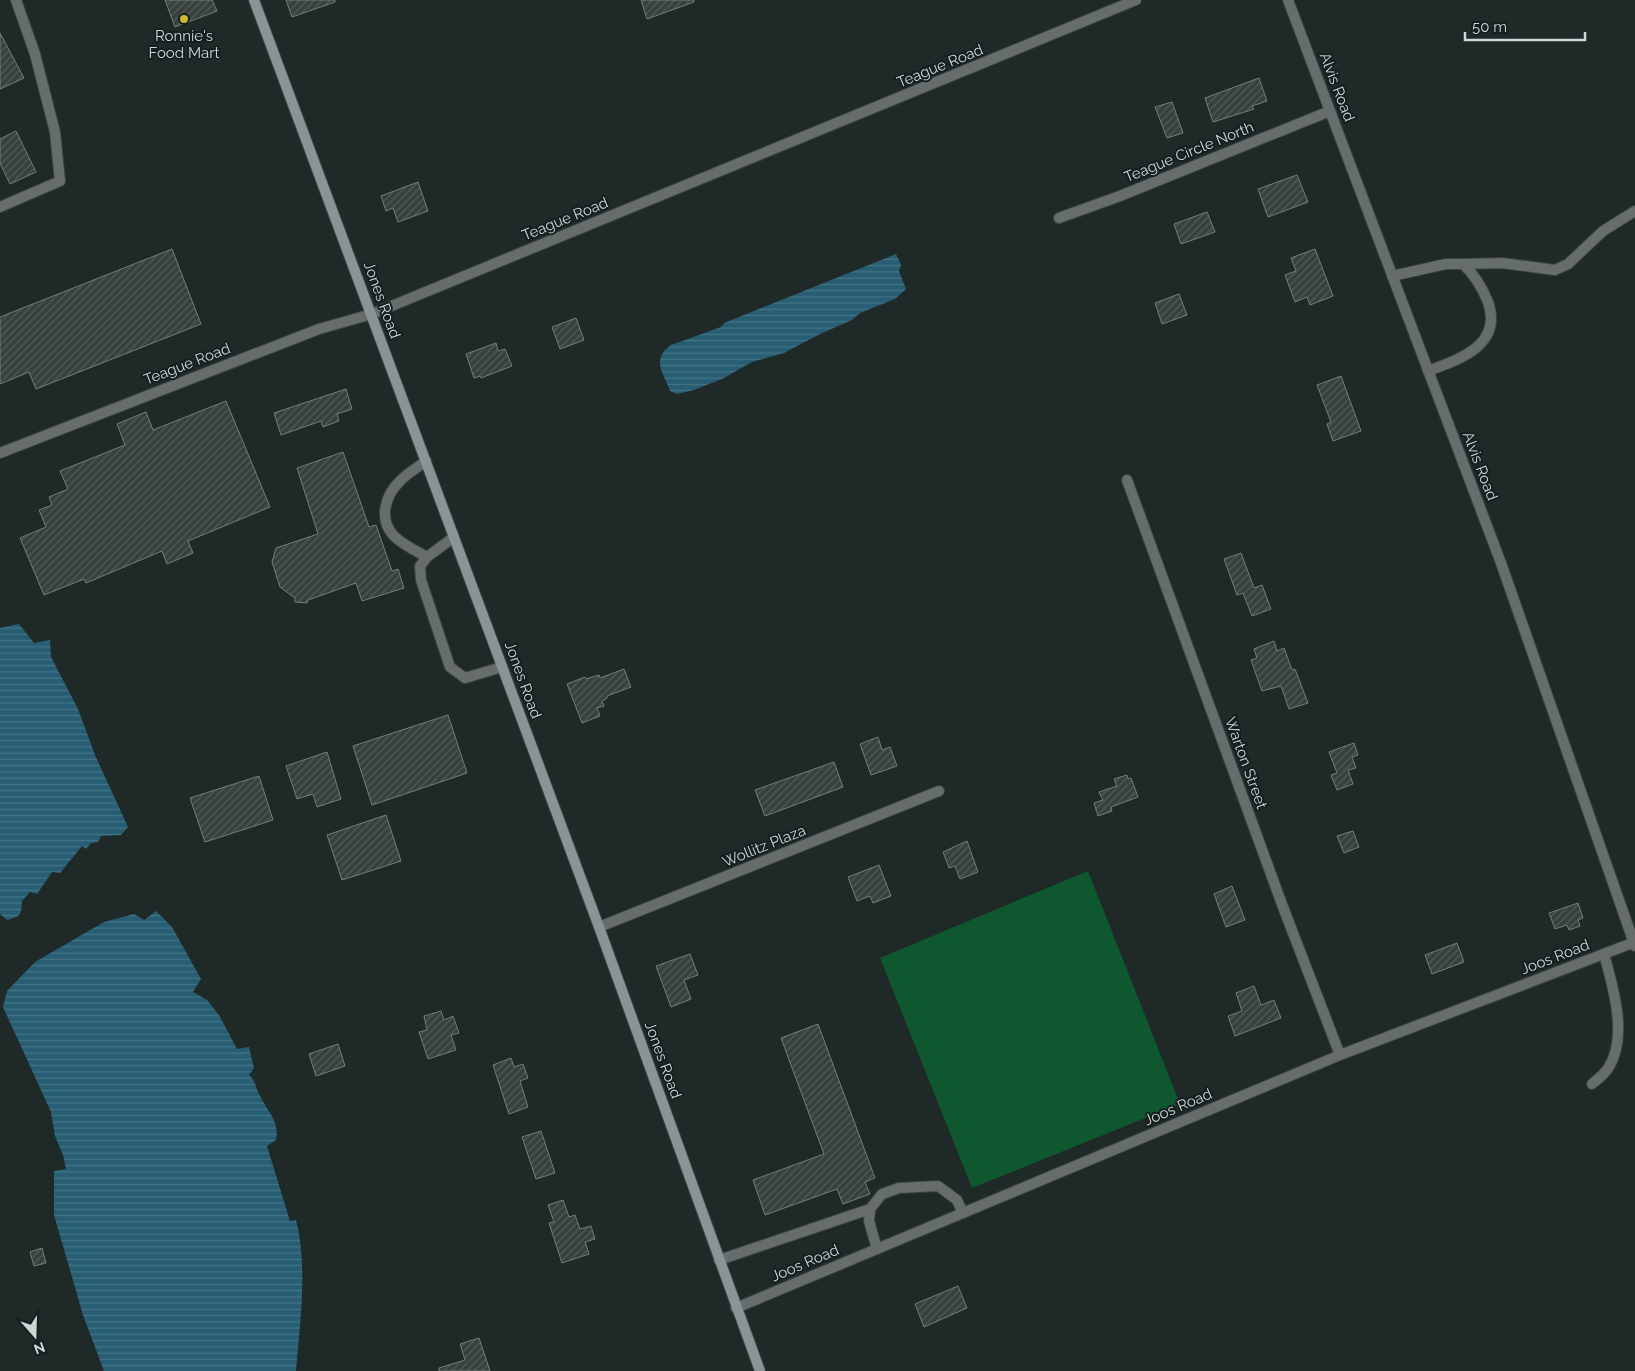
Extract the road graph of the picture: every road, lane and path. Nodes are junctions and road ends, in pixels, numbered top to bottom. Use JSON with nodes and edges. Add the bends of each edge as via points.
{"nodes":[{"id":1,"x":16,"y":0,"type":"edge"},
{"id":2,"x":254,"y":0,"type":"edge"},
{"id":3,"x":1136,"y":0,"type":"edge"},
{"id":4,"x":1288,"y":0,"type":"edge"},
{"id":5,"x":1330,"y":111,"type":"junction"},
{"id":6,"x":0,"y":206,"type":"edge"},
{"id":7,"x":1635,"y":211,"type":"edge"},
{"id":8,"x":1059,"y":218,"type":"dead end"},
{"id":9,"x":1463,"y":264,"type":"junction"},
{"id":10,"x":1392,"y":276,"type":"junction"},
{"id":11,"x":372,"y":314,"type":"junction"},
{"id":12,"x":1428,"y":371,"type":"junction"},
{"id":13,"x":0,"y":453,"type":"edge"},
{"id":14,"x":426,"y":461,"type":"junction"},
{"id":15,"x":1127,"y":480,"type":"dead end"},
{"id":16,"x":454,"y":537,"type":"junction"},
{"id":17,"x":427,"y":557,"type":"junction"},
{"id":18,"x":502,"y":667,"type":"junction"},
{"id":19,"x":939,"y":791,"type":"dead end"},
{"id":20,"x":599,"y":927,"type":"junction"},
{"id":21,"x":1635,"y":943,"type":"edge"},
{"id":22,"x":1604,"y":954,"type":"junction"},
{"id":23,"x":1340,"y":1055,"type":"junction"},
{"id":24,"x":1592,"y":1084,"type":"dead end"},
{"id":25,"x":870,"y":1209,"type":"junction"},
{"id":26,"x":963,"y":1213,"type":"junction"},
{"id":27,"x":877,"y":1249,"type":"junction"},
{"id":28,"x":719,"y":1260,"type":"junction"},
{"id":29,"x":736,"y":1308,"type":"junction"},
{"id":30,"x":760,"y":1371,"type":"edge"}],
"edges":[{"from":1,"to":6,"type":"street","via":[[55,132],[60,181]]},
{"from":2,"to":11,"type":"street","name":"Jones Road"},
{"from":3,"to":11,"type":"street","name":"Teague Road"},
{"from":4,"to":5,"type":"street","name":"Alvis Road"},
{"from":5,"to":8,"type":"street","name":"Teague Circle North"},
{"from":5,"to":10,"type":"street","name":"Alvis Road"},
{"from":7,"to":9,"type":"street","via":[[1603,231],[1568,264],[1555,270],[1502,264]]},
{"from":9,"to":10,"type":"street","via":[[1446,264]]},
{"from":9,"to":12,"type":"street","via":[[1483,289],[1490,310],[1491,324],[1487,337],[1474,350]]},
{"from":10,"to":12,"type":"street","name":"Alvis Road"},
{"from":11,"to":13,"type":"street","name":"Teague Road","via":[[319,329]]},
{"from":11,"to":14,"type":"street","name":"Jones Road"},
{"from":12,"to":21,"type":"street","name":"Alvis Road","via":[[1504,572]]},
{"from":14,"to":16,"type":"street","name":"Jones Road"},
{"from":14,"to":17,"type":"street","via":[[400,481],[384,505],[385,522],[392,534]]},
{"from":15,"to":23,"type":"street","name":"Warton Street"},
{"from":16,"to":17,"type":"street"},
{"from":16,"to":18,"type":"street","name":"Jones Road"},
{"from":17,"to":18,"type":"street","via":[[420,566],[422,580],[450,667],[465,678]]},
{"from":18,"to":20,"type":"street","name":"Jones Road"},
{"from":19,"to":20,"type":"street","name":"Wollitz Plaza"},
{"from":20,"to":28,"type":"street","name":"Jones Road"},
{"from":21,"to":22,"type":"street","name":"Joos Road"},
{"from":22,"to":23,"type":"street","name":"Joos Road"},
{"from":22,"to":24,"type":"street","via":[[1615,1001],[1616,1053],[1608,1069]]},
{"from":23,"to":26,"type":"street","name":"Joos Road"},
{"from":25,"to":26,"type":"street","via":[[882,1194],[899,1188],[938,1186],[957,1200]]},
{"from":25,"to":27,"type":"street","via":[[869,1221]]},
{"from":25,"to":28,"type":"street"},
{"from":26,"to":27,"type":"street","name":"Joos Road"},
{"from":27,"to":29,"type":"street","name":"Joos Road"},
{"from":28,"to":29,"type":"street","name":"Jones Road"},
{"from":29,"to":30,"type":"street","name":"Jones Road"}]}
